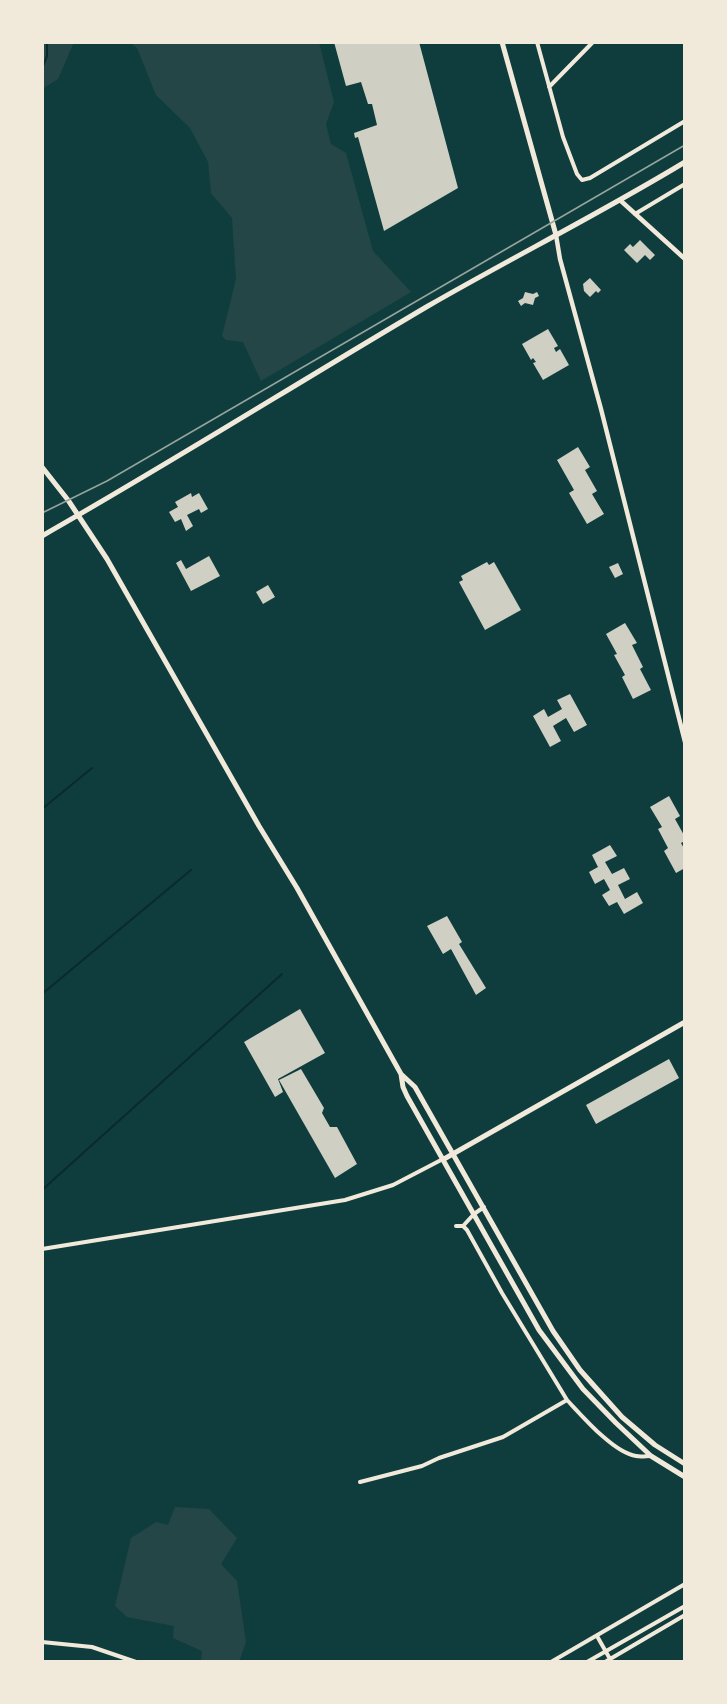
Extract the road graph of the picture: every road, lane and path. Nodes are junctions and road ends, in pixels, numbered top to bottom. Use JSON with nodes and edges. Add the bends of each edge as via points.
{"nodes":[{"id":1,"x":502,"y":42,"type":"edge"},
{"id":2,"x":537,"y":42,"type":"edge"},
{"id":3,"x":593,"y":42,"type":"edge"},
{"id":4,"x":549,"y":87,"type":"junction"},
{"id":5,"x":685,"y":121,"type":"edge"},
{"id":6,"x":685,"y":162,"type":"edge"},
{"id":7,"x":685,"y":184,"type":"edge"},
{"id":8,"x":621,"y":201,"type":"junction"},
{"id":9,"x":635,"y":214,"type":"junction"},
{"id":10,"x":556,"y":235,"type":"junction"},
{"id":11,"x":685,"y":259,"type":"edge"},
{"id":12,"x":42,"y":468,"type":"edge"},
{"id":13,"x":78,"y":516,"type":"junction"},
{"id":14,"x":42,"y":537,"type":"edge"},
{"id":15,"x":685,"y":742,"type":"edge"},
{"id":16,"x":685,"y":1022,"type":"edge"},
{"id":17,"x":401,"y":1074,"type":"junction"},
{"id":18,"x":453,"y":1153,"type":"junction"},
{"id":19,"x":444,"y":1159,"type":"junction"},
{"id":20,"x":484,"y":1207,"type":"junction"},
{"id":21,"x":474,"y":1214,"type":"junction"},
{"id":22,"x":456,"y":1226,"type":"dead end"},
{"id":23,"x":463,"y":1226,"type":"junction"},
{"id":24,"x":42,"y":1249,"type":"edge"},
{"id":25,"x":567,"y":1400,"type":"junction"},
{"id":26,"x":651,"y":1456,"type":"junction"},
{"id":27,"x":685,"y":1464,"type":"edge"},
{"id":28,"x":685,"y":1477,"type":"edge"},
{"id":29,"x":360,"y":1482,"type":"dead end"},
{"id":30,"x":685,"y":1584,"type":"edge"},
{"id":31,"x":685,"y":1606,"type":"edge"},
{"id":32,"x":685,"y":1615,"type":"edge"},
{"id":33,"x":597,"y":1636,"type":"junction"},
{"id":34,"x":42,"y":1642,"type":"edge"},
{"id":35,"x":606,"y":1652,"type":"junction"},
{"id":36,"x":610,"y":1659,"type":"junction"},
{"id":37,"x":136,"y":1662,"type":"edge"},
{"id":38,"x":551,"y":1662,"type":"edge"},
{"id":39,"x":587,"y":1662,"type":"edge"},
{"id":40,"x":605,"y":1662,"type":"edge"}],
"edges":[{"from":1,"to":10,"type":"main road"},
{"from":2,"to":4,"type":"street"},
{"from":3,"to":4,"type":"street"},
{"from":4,"to":5,"type":"street","via":[[563,137],[582,180]]},
{"from":6,"to":8,"type":"main road"},
{"from":7,"to":9,"type":"street"},
{"from":8,"to":9,"type":"street"},
{"from":8,"to":10,"type":"main road"},
{"from":9,"to":11,"type":"street"},
{"from":10,"to":13,"type":"main road","via":[[427,307]]},
{"from":10,"to":15,"type":"street"},
{"from":12,"to":13,"type":"main road"},
{"from":13,"to":14,"type":"main road"},
{"from":13,"to":17,"type":"main road","via":[[151,633]]},
{"from":16,"to":18,"type":"main road"},
{"from":17,"to":18,"type":"main road","via":[[416,1087]]},
{"from":17,"to":19,"type":"main road","via":[[407,1096]]},
{"from":18,"to":19,"type":"main road"},
{"from":18,"to":20,"type":"main road"},
{"from":19,"to":21,"type":"main road"},
{"from":19,"to":24,"type":"street","via":[[393,1185],[345,1200]]},
{"from":20,"to":21,"type":"street"},
{"from":20,"to":27,"type":"main road","via":[[553,1331],[580,1370],[622,1417]]},
{"from":21,"to":23,"type":"street"},
{"from":21,"to":26,"type":"main road","via":[[539,1330],[583,1389]]},
{"from":22,"to":23,"type":"street"},
{"from":23,"to":25,"type":"street"},
{"from":25,"to":26,"type":"street","via":[[616,1446],[635,1456]]},
{"from":25,"to":29,"type":"street","via":[[503,1437],[422,1466]]},
{"from":26,"to":28,"type":"main road"},
{"from":30,"to":33,"type":"street"},
{"from":31,"to":35,"type":"street"},
{"from":32,"to":36,"type":"street"},
{"from":33,"to":35,"type":"street"},
{"from":33,"to":38,"type":"street"},
{"from":34,"to":37,"type":"street","via":[[92,1647]]},
{"from":35,"to":36,"type":"street"},
{"from":35,"to":39,"type":"street"},
{"from":36,"to":40,"type":"street"}]}
